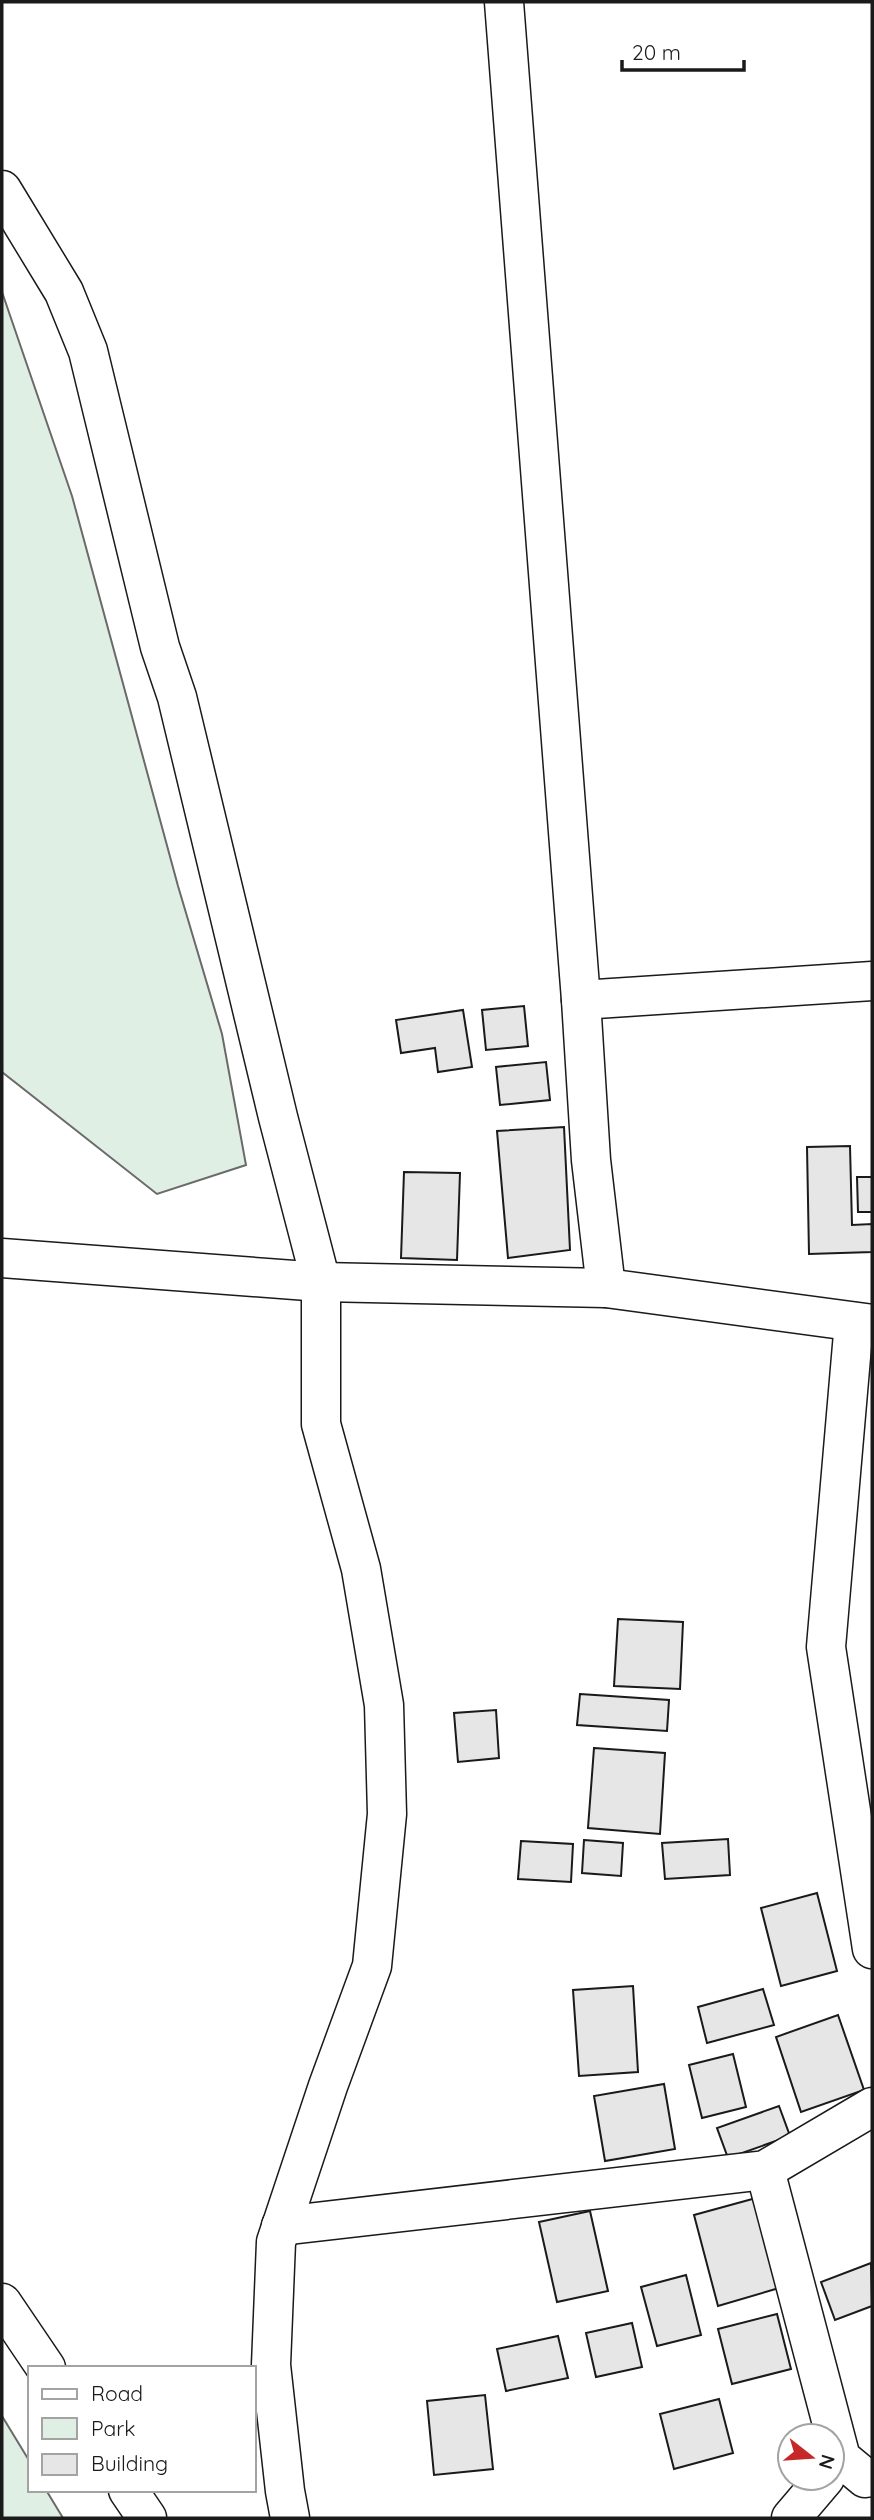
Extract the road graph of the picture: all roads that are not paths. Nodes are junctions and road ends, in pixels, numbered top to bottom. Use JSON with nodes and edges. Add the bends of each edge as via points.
{"nodes":[{"id":1,"x":504,"y":2,"type":"edge"},
{"id":2,"x":2,"y":190,"type":"edge"},
{"id":3,"x":872,"y":981,"type":"edge"},
{"id":4,"x":581,"y":1000,"type":"junction"},
{"id":5,"x":2,"y":1258,"type":"edge"},
{"id":6,"x":321,"y":1282,"type":"junction"},
{"id":7,"x":606,"y":1288,"type":"junction"},
{"id":8,"x":863,"y":1323,"type":"edge"},
{"id":9,"x":872,"y":1949,"type":"edge"},
{"id":10,"x":872,"y":2107,"type":"edge"},
{"id":11,"x":765,"y":2170,"type":"junction"},
{"id":12,"x":281,"y":2226,"type":"junction"},
{"id":13,"x":2,"y":2303,"type":"edge"},
{"id":14,"x":45,"y":2366,"type":"edge"},
{"id":15,"x":829,"y":2422,"type":"edge"},
{"id":16,"x":129,"y":2492,"type":"edge"},
{"id":17,"x":819,"y":2492,"type":"edge"},
{"id":18,"x":147,"y":2518,"type":"edge"},
{"id":19,"x":290,"y":2518,"type":"edge"},
{"id":20,"x":791,"y":2518,"type":"edge"}],
"edges":[{"from":1,"to":4,"type":"street"},
{"from":2,"to":6,"type":"street","via":[[64,292],[88,351]]},
{"from":3,"to":4,"type":"street"},
{"from":4,"to":7,"type":"street","via":[[591,1160]]},
{"from":5,"to":6,"type":"street"},
{"from":6,"to":7,"type":"street"},
{"from":6,"to":12,"type":"street","via":[[321,1424],[361,1569],[384,1705],[387,1814],[372,1966]]},
{"from":7,"to":8,"type":"street"},
{"from":8,"to":9,"type":"street","via":[[826,1647]]},
{"from":10,"to":11,"type":"street"},
{"from":11,"to":12,"type":"street"},
{"from":11,"to":15,"type":"street"},
{"from":12,"to":19,"type":"street","via":[[276,2242],[271,2365]]},
{"from":13,"to":14,"type":"street"},
{"from":16,"to":18,"type":"street"},
{"from":17,"to":20,"type":"street"}]}
